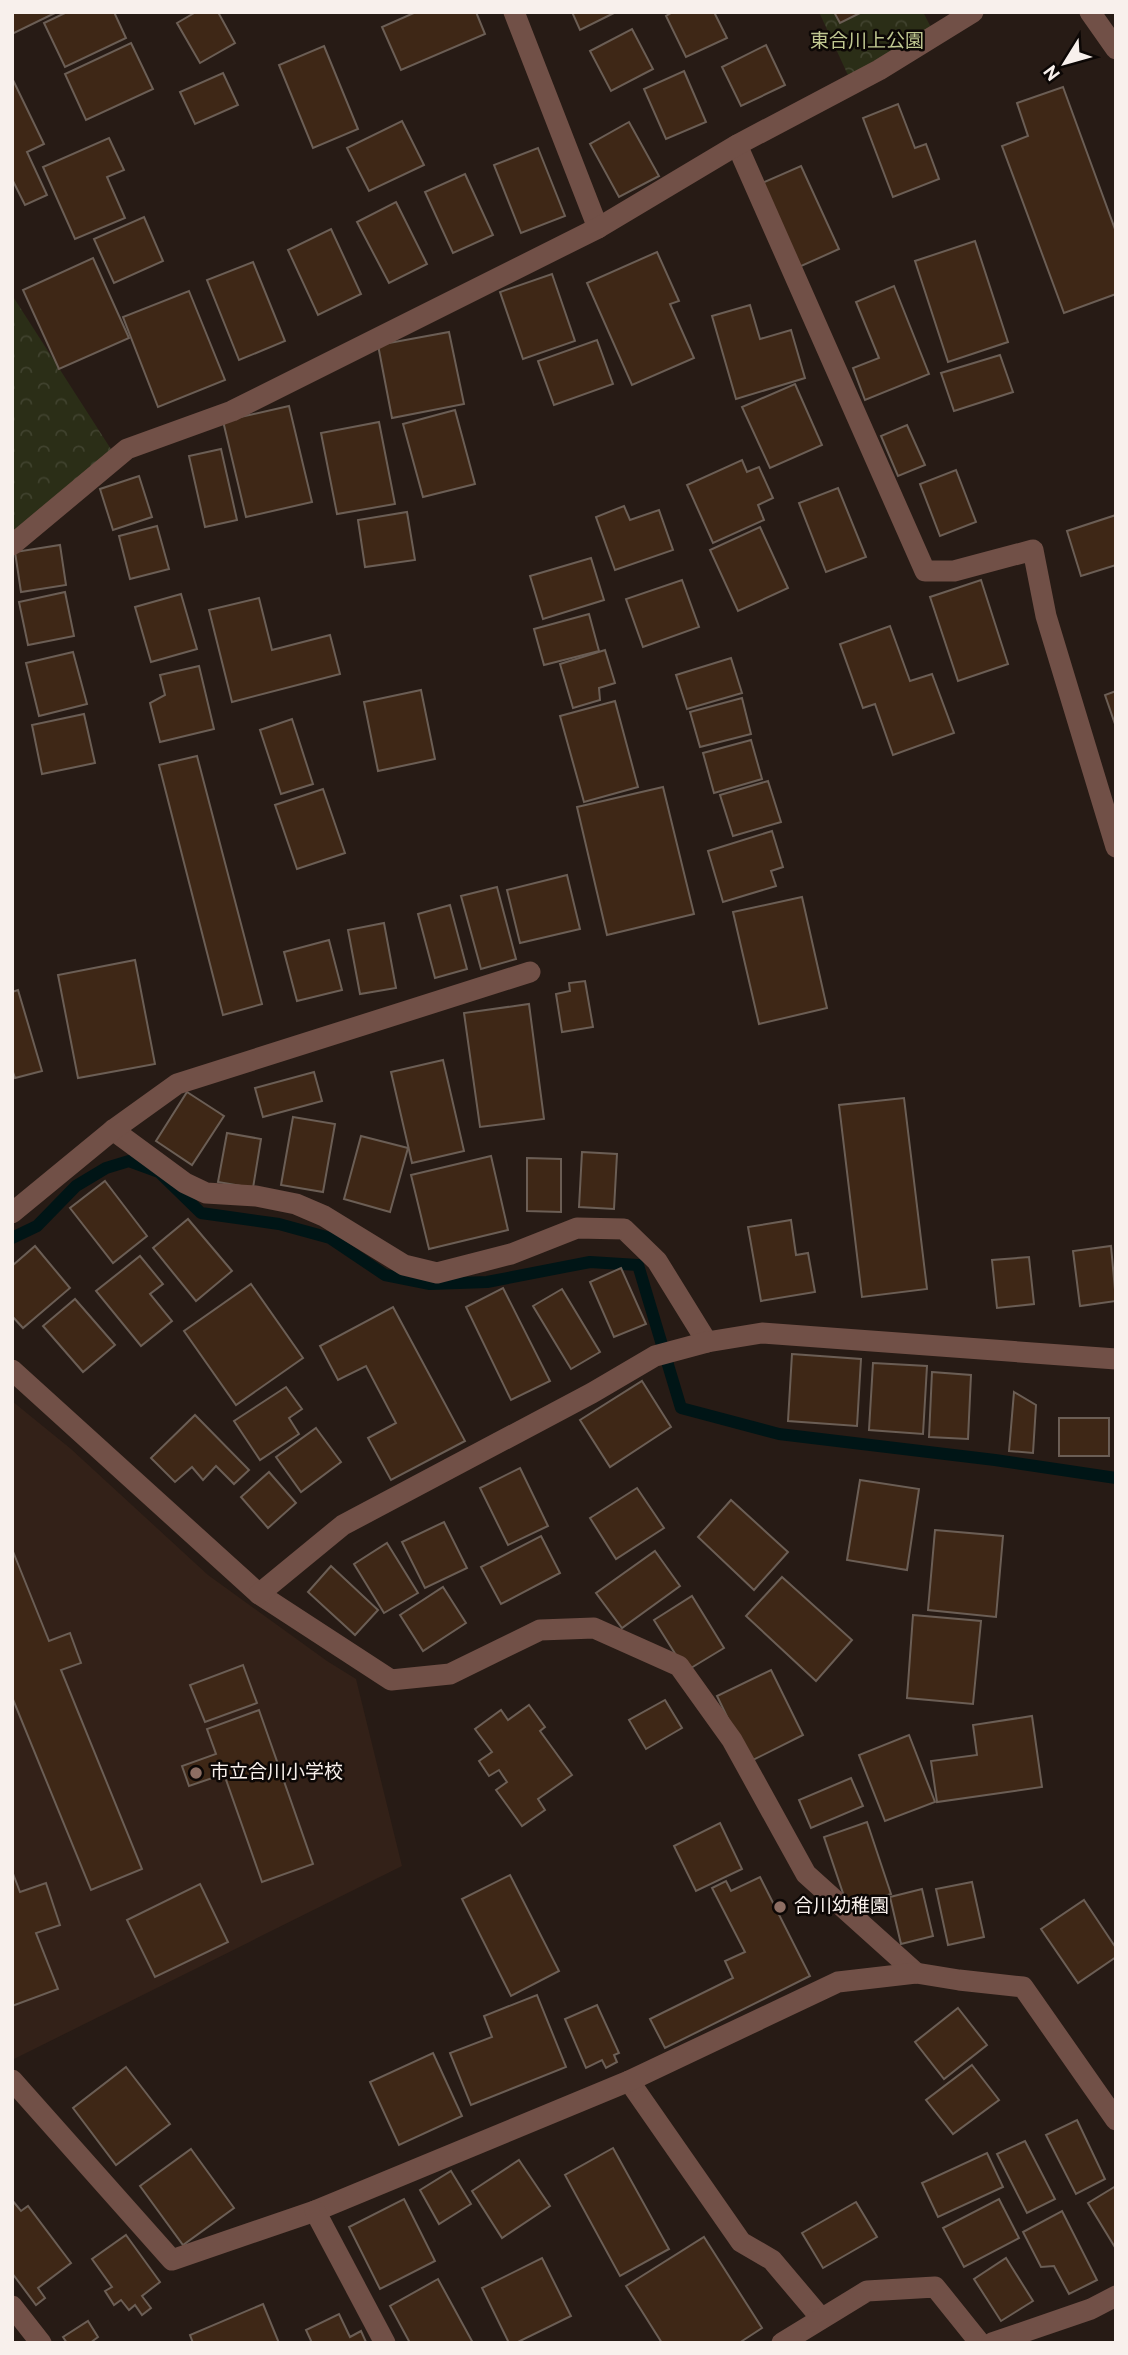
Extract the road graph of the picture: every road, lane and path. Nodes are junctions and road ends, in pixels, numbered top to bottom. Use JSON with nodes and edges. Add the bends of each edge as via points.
{"nodes":[{"id":1,"x":514,"y":12,"type":"edge"},
{"id":2,"x":973,"y":12,"type":"edge"},
{"id":3,"x":1090,"y":12,"type":"edge"},
{"id":4,"x":1116,"y":49,"type":"edge"},
{"id":5,"x":737,"y":145,"type":"junction"},
{"id":6,"x":598,"y":228,"type":"junction"},
{"id":7,"x":12,"y":545,"type":"edge"},
{"id":8,"x":1116,"y":847,"type":"edge"},
{"id":9,"x":530,"y":972,"type":"dead end"},
{"id":10,"x":113,"y":1130,"type":"junction"},
{"id":11,"x":12,"y":1213,"type":"edge"},
{"id":12,"x":707,"y":1342,"type":"junction"},
{"id":13,"x":1116,"y":1359,"type":"edge"},
{"id":14,"x":12,"y":1370,"type":"edge"},
{"id":15,"x":259,"y":1594,"type":"junction"},
{"id":16,"x":916,"y":1973,"type":"junction"},
{"id":17,"x":12,"y":2080,"type":"edge"},
{"id":18,"x":629,"y":2081,"type":"junction"},
{"id":19,"x":1116,"y":2120,"type":"edge"},
{"id":20,"x":315,"y":2211,"type":"junction"},
{"id":21,"x":1116,"y":2296,"type":"edge"},
{"id":22,"x":12,"y":2306,"type":"edge"},
{"id":23,"x":821,"y":2318,"type":"junction"},
{"id":24,"x":41,"y":2343,"type":"edge"},
{"id":25,"x":385,"y":2343,"type":"edge"},
{"id":26,"x":782,"y":2343,"type":"edge"},
{"id":27,"x":980,"y":2343,"type":"edge"},
{"id":28,"x":992,"y":2343,"type":"edge"}],
"edges":[{"from":1,"to":6,"type":"street"},
{"from":2,"to":5,"type":"street","via":[[879,69]]},
{"from":3,"to":4,"type":"street"},
{"from":5,"to":6,"type":"street"},
{"from":5,"to":8,"type":"street","via":[[925,571],[954,571],[1033,550],[1046,616]]},
{"from":6,"to":7,"type":"street","via":[[232,411],[127,449]]},
{"from":9,"to":10,"type":"street","via":[[177,1084]]},
{"from":10,"to":11,"type":"street"},
{"from":10,"to":12,"type":"street","via":[[184,1183],[206,1193],[296,1204],[404,1265],[437,1273],[511,1254],[576,1228],[624,1229],[657,1261]]},
{"from":12,"to":13,"type":"street","via":[[762,1332]]},
{"from":12,"to":15,"type":"street","via":[[655,1356],[343,1525]]},
{"from":14,"to":15,"type":"street"},
{"from":15,"to":16,"type":"street","via":[[391,1680],[450,1674],[540,1630],[594,1628],[679,1666],[732,1740],[806,1874]]},
{"from":16,"to":18,"type":"street","via":[[838,1982]]},
{"from":16,"to":19,"type":"street","via":[[1023,1987]]},
{"from":17,"to":20,"type":"street","via":[[172,2260]]},
{"from":18,"to":20,"type":"street"},
{"from":18,"to":23,"type":"street","via":[[741,2242],[772,2260]]},
{"from":20,"to":25,"type":"street"},
{"from":21,"to":28,"type":"street"},
{"from":22,"to":24,"type":"street"},
{"from":23,"to":26,"type":"street"},
{"from":23,"to":27,"type":"street","via":[[867,2291],[935,2287]]}]}
